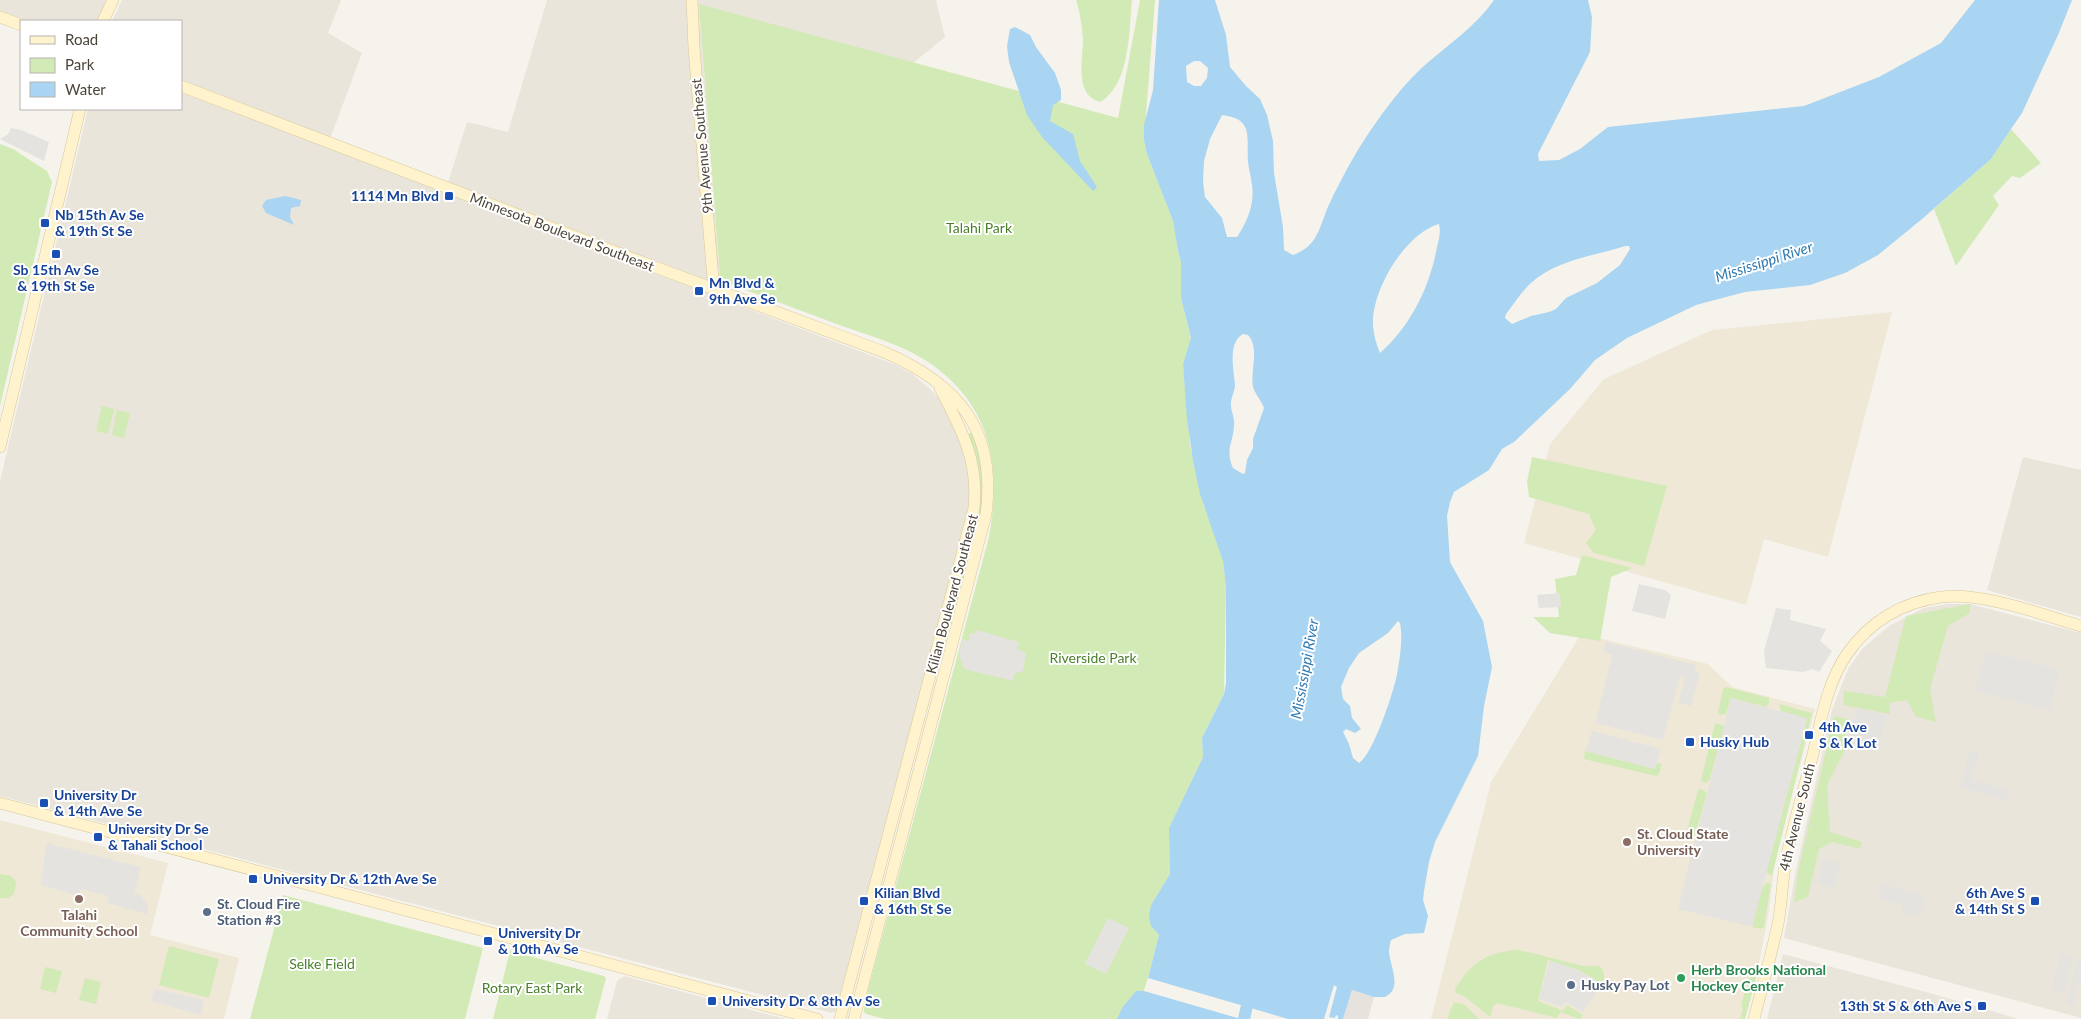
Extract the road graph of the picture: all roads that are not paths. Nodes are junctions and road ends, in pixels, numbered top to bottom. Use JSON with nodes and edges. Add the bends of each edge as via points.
{"nodes":[{"id":1,"x":113,"y":0,"type":"edge"},
{"id":2,"x":692,"y":0,"type":"edge"},
{"id":3,"x":0,"y":17,"type":"edge"},
{"id":4,"x":103,"y":20,"type":"edge"},
{"id":5,"x":20,"y":25,"type":"edge"},
{"id":6,"x":182,"y":86,"type":"edge"},
{"id":7,"x":80,"y":110,"type":"edge"},
{"id":8,"x":718,"y":291,"type":"junction"},
{"id":9,"x":938,"y":384,"type":"junction"},
{"id":10,"x":0,"y":447,"type":"edge"},
{"id":11,"x":2081,"y":626,"type":"edge"},
{"id":12,"x":0,"y":803,"type":"edge"},
{"id":13,"x":817,"y":1019,"type":"edge"},
{"id":14,"x":840,"y":1019,"type":"edge"},
{"id":15,"x":854,"y":1019,"type":"edge"},
{"id":16,"x":1754,"y":1019,"type":"edge"}],
"edges":[{"from":1,"to":4,"type":"street"},
{"from":2,"to":8,"type":"street","name":"9th Avenue Southeast","via":[[713,279]]},
{"from":3,"to":5,"type":"street"},
{"from":6,"to":8,"type":"street","name":"Minnesota Boulevard Southeast"},
{"from":7,"to":10,"type":"street"},
{"from":8,"to":9,"type":"street","name":"Minnesota Boulevard Southeast","via":[[884,352],[915,367]]},
{"from":9,"to":14,"type":"street","name":"Kilian Boulevard Southeast","via":[[960,424],[972,459],[976,493],[974,508]]},
{"from":9,"to":15,"type":"street","name":"Kilian Boulevard Southeast","via":[[960,402],[978,433],[986,470],[987,507]]},
{"from":11,"to":16,"type":"street","name":"4th Avenue South","via":[[1985,600],[1962,596],[1934,598],[1895,611],[1874,625],[1853,647],[1831,688],[1791,839],[1778,924]]},
{"from":12,"to":13,"type":"street"}]}
